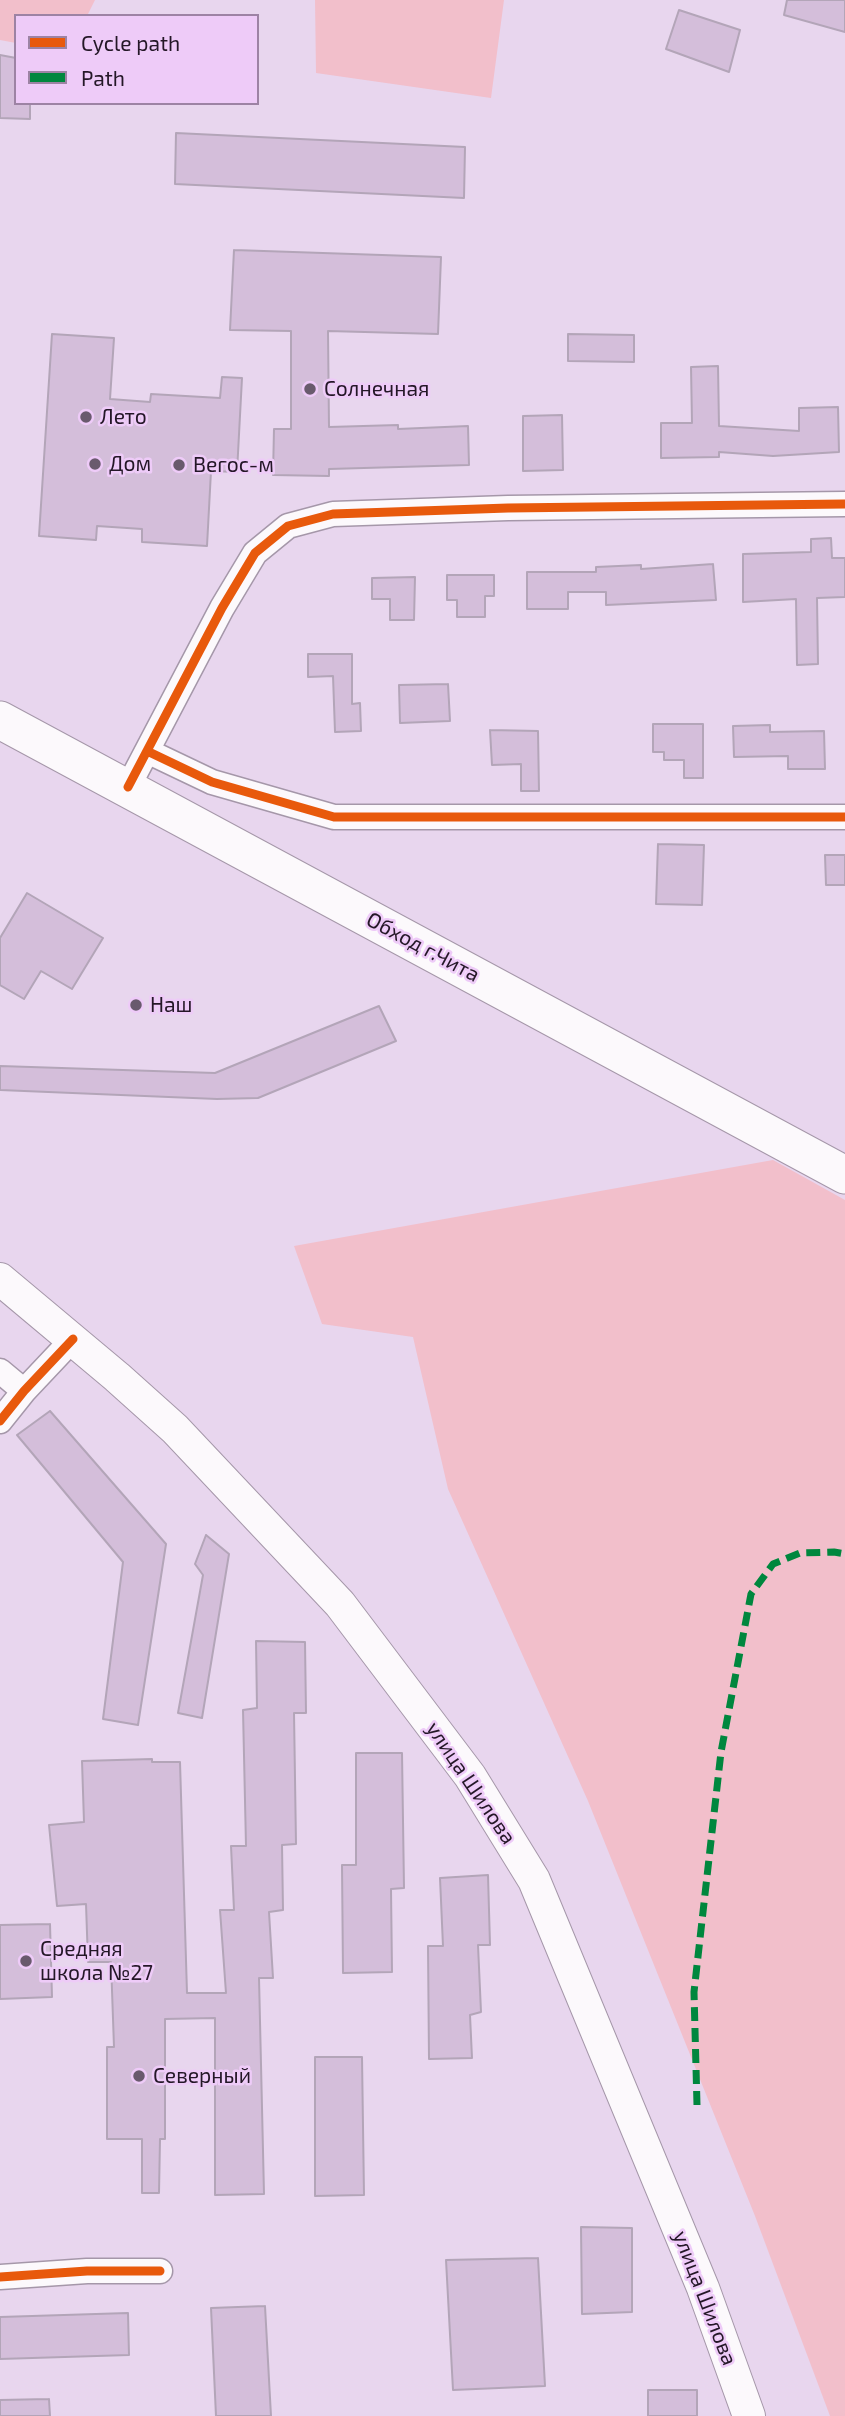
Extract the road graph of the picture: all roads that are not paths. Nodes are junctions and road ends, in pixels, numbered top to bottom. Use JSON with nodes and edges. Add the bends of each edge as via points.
{"nodes":[{"id":1,"x":845,"y":504,"type":"edge"},
{"id":2,"x":0,"y":720,"type":"edge"},
{"id":3,"x":146,"y":751,"type":"junction"},
{"id":4,"x":128,"y":787,"type":"junction"},
{"id":5,"x":845,"y":817,"type":"edge"},
{"id":6,"x":845,"y":1175,"type":"edge"},
{"id":7,"x":0,"y":1279,"type":"edge"},
{"id":8,"x":73,"y":1339,"type":"junction"},
{"id":9,"x":0,"y":1371,"type":"edge"},
{"id":10,"x":24,"y":1391,"type":"junction"},
{"id":11,"x":0,"y":1421,"type":"edge"},
{"id":12,"x":160,"y":2271,"type":"dead end"},
{"id":13,"x":0,"y":2277,"type":"edge"},
{"id":14,"x":749,"y":2416,"type":"edge"}],
"edges":[{"from":1,"to":3,"type":"street","via":[[333,514],[288,526],[255,553]]},
{"from":2,"to":4,"type":"highway","name":"Обход г.Чита"},
{"from":3,"to":4,"type":"street"},
{"from":3,"to":5,"type":"street","via":[[212,782],[334,817]]},
{"from":4,"to":6,"type":"highway","name":"Обход г.Чита"},
{"from":7,"to":8,"type":"main road","name":"улица Шилова"},
{"from":8,"to":10,"type":"street"},
{"from":8,"to":14,"type":"main road","name":"улица Шилова","via":[[175,1429],[340,1604],[470,1776],[534,1880],[703,2288]]},
{"from":9,"to":10,"type":"street"},
{"from":10,"to":11,"type":"street"},
{"from":12,"to":13,"type":"street"}]}
